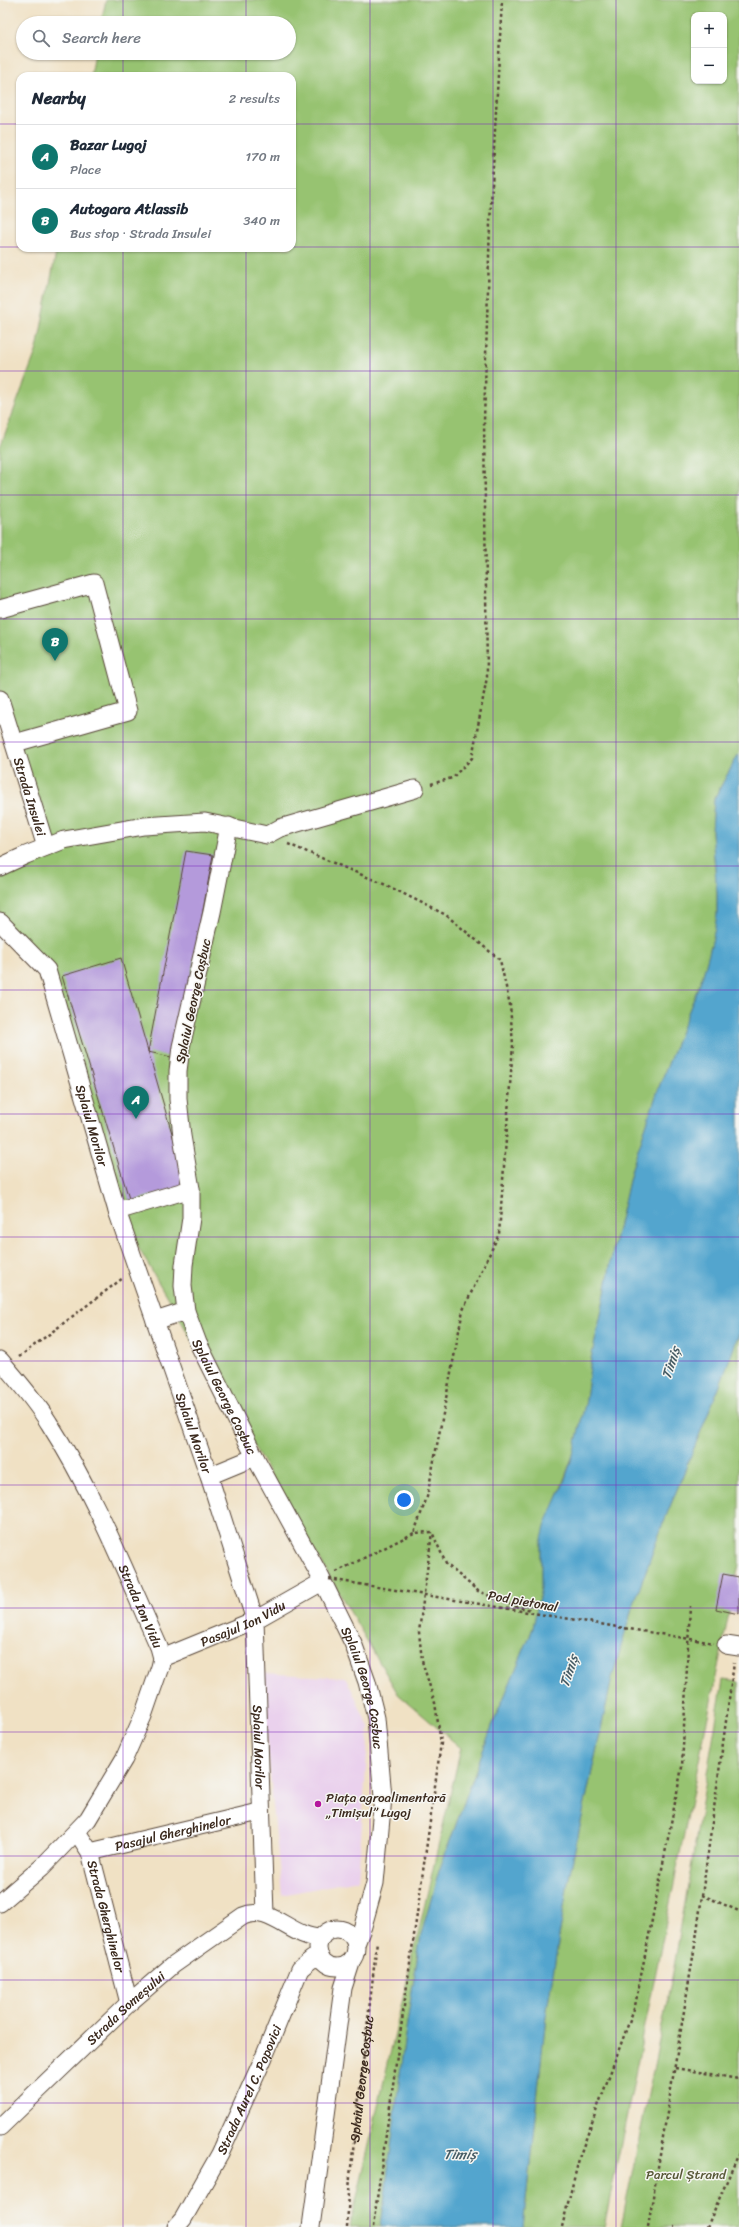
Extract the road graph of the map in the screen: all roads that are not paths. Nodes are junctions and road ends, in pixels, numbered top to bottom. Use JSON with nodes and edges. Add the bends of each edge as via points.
{"nodes":[{"id":1,"x":0,"y":609,"type":"edge"},
{"id":2,"x":0,"y":699,"type":"edge"},
{"id":3,"x":15,"y":743,"type":"junction"},
{"id":4,"x":415,"y":789,"type":"road end"},
{"id":5,"x":229,"y":826,"type":"junction"},
{"id":6,"x":46,"y":847,"type":"junction"},
{"id":7,"x":0,"y":867,"type":"edge"},
{"id":8,"x":0,"y":922,"type":"edge"},
{"id":9,"x":191,"y":1189,"type":"junction"},
{"id":10,"x":117,"y":1212,"type":"junction"},
{"id":11,"x":186,"y":1311,"type":"junction"},
{"id":12,"x":155,"y":1321,"type":"junction"},
{"id":13,"x":8,"y":1360,"type":"edge"},
{"id":14,"x":255,"y":1457,"type":"junction"},
{"id":15,"x":209,"y":1476,"type":"junction"},
{"id":16,"x":325,"y":1580,"type":"junction"},
{"id":17,"x":255,"y":1620,"type":"junction"},
{"id":18,"x":162,"y":1658,"type":"junction"},
{"id":19,"x":255,"y":1813,"type":"dead end"},
{"id":20,"x":77,"y":1832,"type":"junction"},
{"id":21,"x":90,"y":1852,"type":"junction"},
{"id":22,"x":0,"y":1903,"type":"edge"},
{"id":23,"x":265,"y":1914,"type":"junction"},
{"id":24,"x":321,"y":1938,"type":"junction"},
{"id":25,"x":354,"y":1952,"type":"junction"},
{"id":26,"x":327,"y":1962,"type":"junction"},
{"id":27,"x":343,"y":1988,"type":"junction"},
{"id":28,"x":129,"y":2003,"type":"junction"},
{"id":29,"x":0,"y":2127,"type":"edge"},
{"id":30,"x":176,"y":2227,"type":"edge"},
{"id":31,"x":311,"y":2227,"type":"edge"}],
"edges":[{"from":1,"to":3,"type":"street","via":[[94,583],[128,710]]},
{"from":2,"to":3,"type":"street","name":"Strada Insulei"},
{"from":3,"to":6,"type":"street","name":"Strada Insulei"},
{"from":4,"to":5,"type":"street","via":[[280,828],[267,835]]},
{"from":5,"to":6,"type":"street","via":[[206,822],[144,826],[89,835]]},
{"from":5,"to":9,"type":"street","name":"Splaiul George Coșbuc","via":[[178,1071],[182,1136]]},
{"from":6,"to":7,"type":"street"},
{"from":8,"to":10,"type":"street","name":"Splaiul Morilor","via":[[47,970]]},
{"from":9,"to":10,"type":"street"},
{"from":9,"to":11,"type":"street","name":"Splaiul George Coșbuc","via":[[184,1265]]},
{"from":10,"to":12,"type":"street","name":"Splaiul Morilor"},
{"from":11,"to":12,"type":"street"},
{"from":11,"to":14,"type":"street","name":"Splaiul George Coșbuc","via":[[198,1343]]},
{"from":12,"to":15,"type":"street","name":"Splaiul Morilor"},
{"from":13,"to":18,"type":"street","name":"Strada Ion Vidu","via":[[77,1470],[98,1510]]},
{"from":14,"to":15,"type":"street"},
{"from":14,"to":16,"type":"street","name":"Splaiul George Coșbuc"},
{"from":15,"to":17,"type":"street","name":"Splaiul Morilor"},
{"from":16,"to":17,"type":"street","name":"Pasajul Ion Vidu"},
{"from":16,"to":25,"type":"street","name":"Splaiul George Coșbuc","via":[[367,1682],[376,1718],[380,1755],[383,1797],[375,1883]]},
{"from":17,"to":18,"type":"street","name":"Pasajul Ion Vidu"},
{"from":17,"to":23,"type":"street","name":"Splaiul Morilor"},
{"from":18,"to":20,"type":"street","name":"Strada Ion Vidu","via":[[124,1759],[88,1819]]},
{"from":19,"to":21,"type":"street","name":"Pasajul Gherghinelor"},
{"from":20,"to":21,"type":"street","name":"Strada Gherghinelor"},
{"from":20,"to":22,"type":"street","name":"Strada Ion Vidu","via":[[42,1867]]},
{"from":21,"to":28,"type":"street","name":"Strada Gherghinelor"},
{"from":23,"to":24,"type":"street","via":[[296,1933],[310,1938]]},
{"from":23,"to":28,"type":"street","name":"Strada Someșului","via":[[252,1912],[219,1932],[173,1965]]},
{"from":24,"to":25,"type":"street","via":[[326,1933],[339,1929],[352,1936]]},
{"from":24,"to":26,"type":"street","via":[[318,1946]]},
{"from":25,"to":26,"type":"street","via":[[341,1966]]},
{"from":25,"to":27,"type":"street","name":"Splaiul George Coșbuc"},
{"from":26,"to":27,"type":"street"},
{"from":26,"to":30,"type":"street","name":"Strada Aurel C. Popovici","via":[[312,1959],[300,1969],[220,2154]]},
{"from":27,"to":31,"type":"street","name":"Splaiul George Coșbuc"},
{"from":28,"to":29,"type":"street","name":"Strada Someșului"}]}
